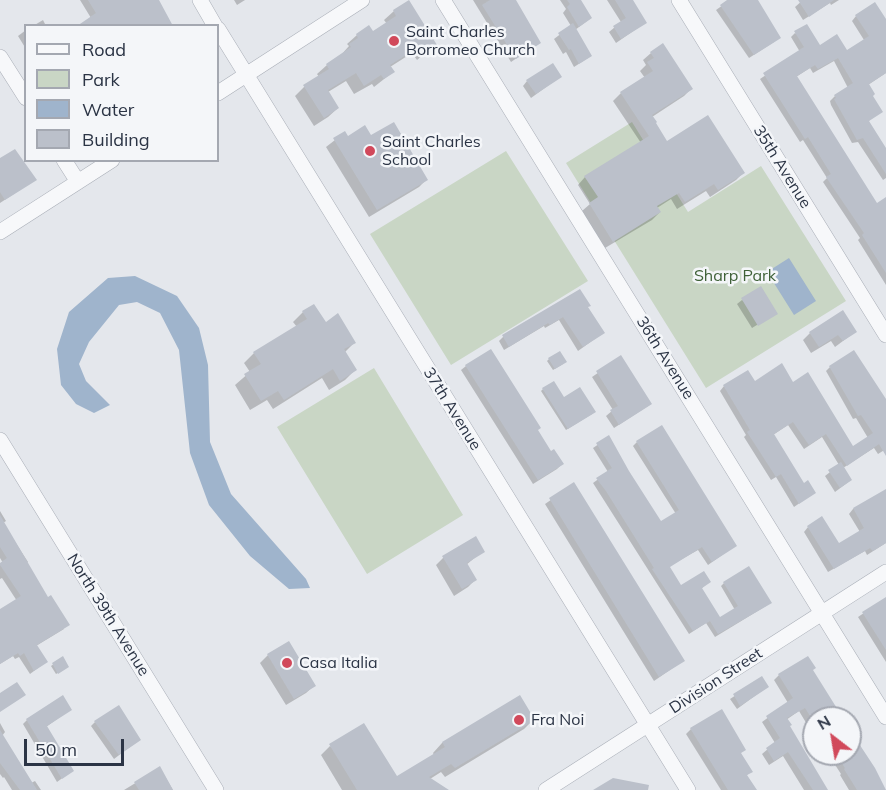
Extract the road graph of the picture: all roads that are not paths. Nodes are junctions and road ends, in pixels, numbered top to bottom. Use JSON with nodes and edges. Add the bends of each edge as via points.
{"nodes":[{"id":1,"x":200,"y":0,"type":"edge"},
{"id":2,"x":362,"y":0,"type":"edge"},
{"id":3,"x":443,"y":0,"type":"edge"},
{"id":4,"x":679,"y":0,"type":"edge"},
{"id":5,"x":214,"y":24,"type":"edge"},
{"id":6,"x":219,"y":32,"type":"edge"},
{"id":7,"x":0,"y":57,"type":"edge"},
{"id":8,"x":246,"y":75,"type":"junction"},
{"id":9,"x":219,"y":92,"type":"edge"},
{"id":10,"x":24,"y":95,"type":"edge"},
{"id":11,"x":65,"y":162,"type":"edge"},
{"id":12,"x":109,"y":162,"type":"edge"},
{"id":13,"x":78,"y":182,"type":"junction"},
{"id":14,"x":0,"y":232,"type":"edge"},
{"id":15,"x":886,"y":334,"type":"edge"},
{"id":16,"x":0,"y":440,"type":"edge"},
{"id":17,"x":886,"y":572,"type":"edge"},
{"id":18,"x":822,"y":613,"type":"junction"},
{"id":19,"x":886,"y":717,"type":"edge"},
{"id":20,"x":647,"y":725,"type":"junction"},
{"id":21,"x":216,"y":790,"type":"edge"},
{"id":22,"x":546,"y":790,"type":"edge"},
{"id":23,"x":687,"y":790,"type":"edge"}],
"edges":[{"from":1,"to":5,"type":"street","name":"37th Avenue"},
{"from":2,"to":8,"type":"street"},
{"from":3,"to":18,"type":"street","name":"36th Avenue"},
{"from":4,"to":15,"type":"street","name":"35th Avenue"},
{"from":6,"to":8,"type":"street","name":"37th Avenue"},
{"from":7,"to":10,"type":"street"},
{"from":8,"to":9,"type":"street"},
{"from":8,"to":20,"type":"street","name":"37th Avenue"},
{"from":11,"to":13,"type":"street"},
{"from":12,"to":13,"type":"street"},
{"from":13,"to":14,"type":"street"},
{"from":16,"to":21,"type":"street","name":"North 39th Avenue"},
{"from":17,"to":18,"type":"street","name":"Division Street"},
{"from":18,"to":19,"type":"street","name":"36th Avenue"},
{"from":18,"to":20,"type":"street","name":"Division Street"},
{"from":20,"to":22,"type":"street","name":"Division Street"},
{"from":20,"to":23,"type":"street","name":"37th Avenue"}]}
